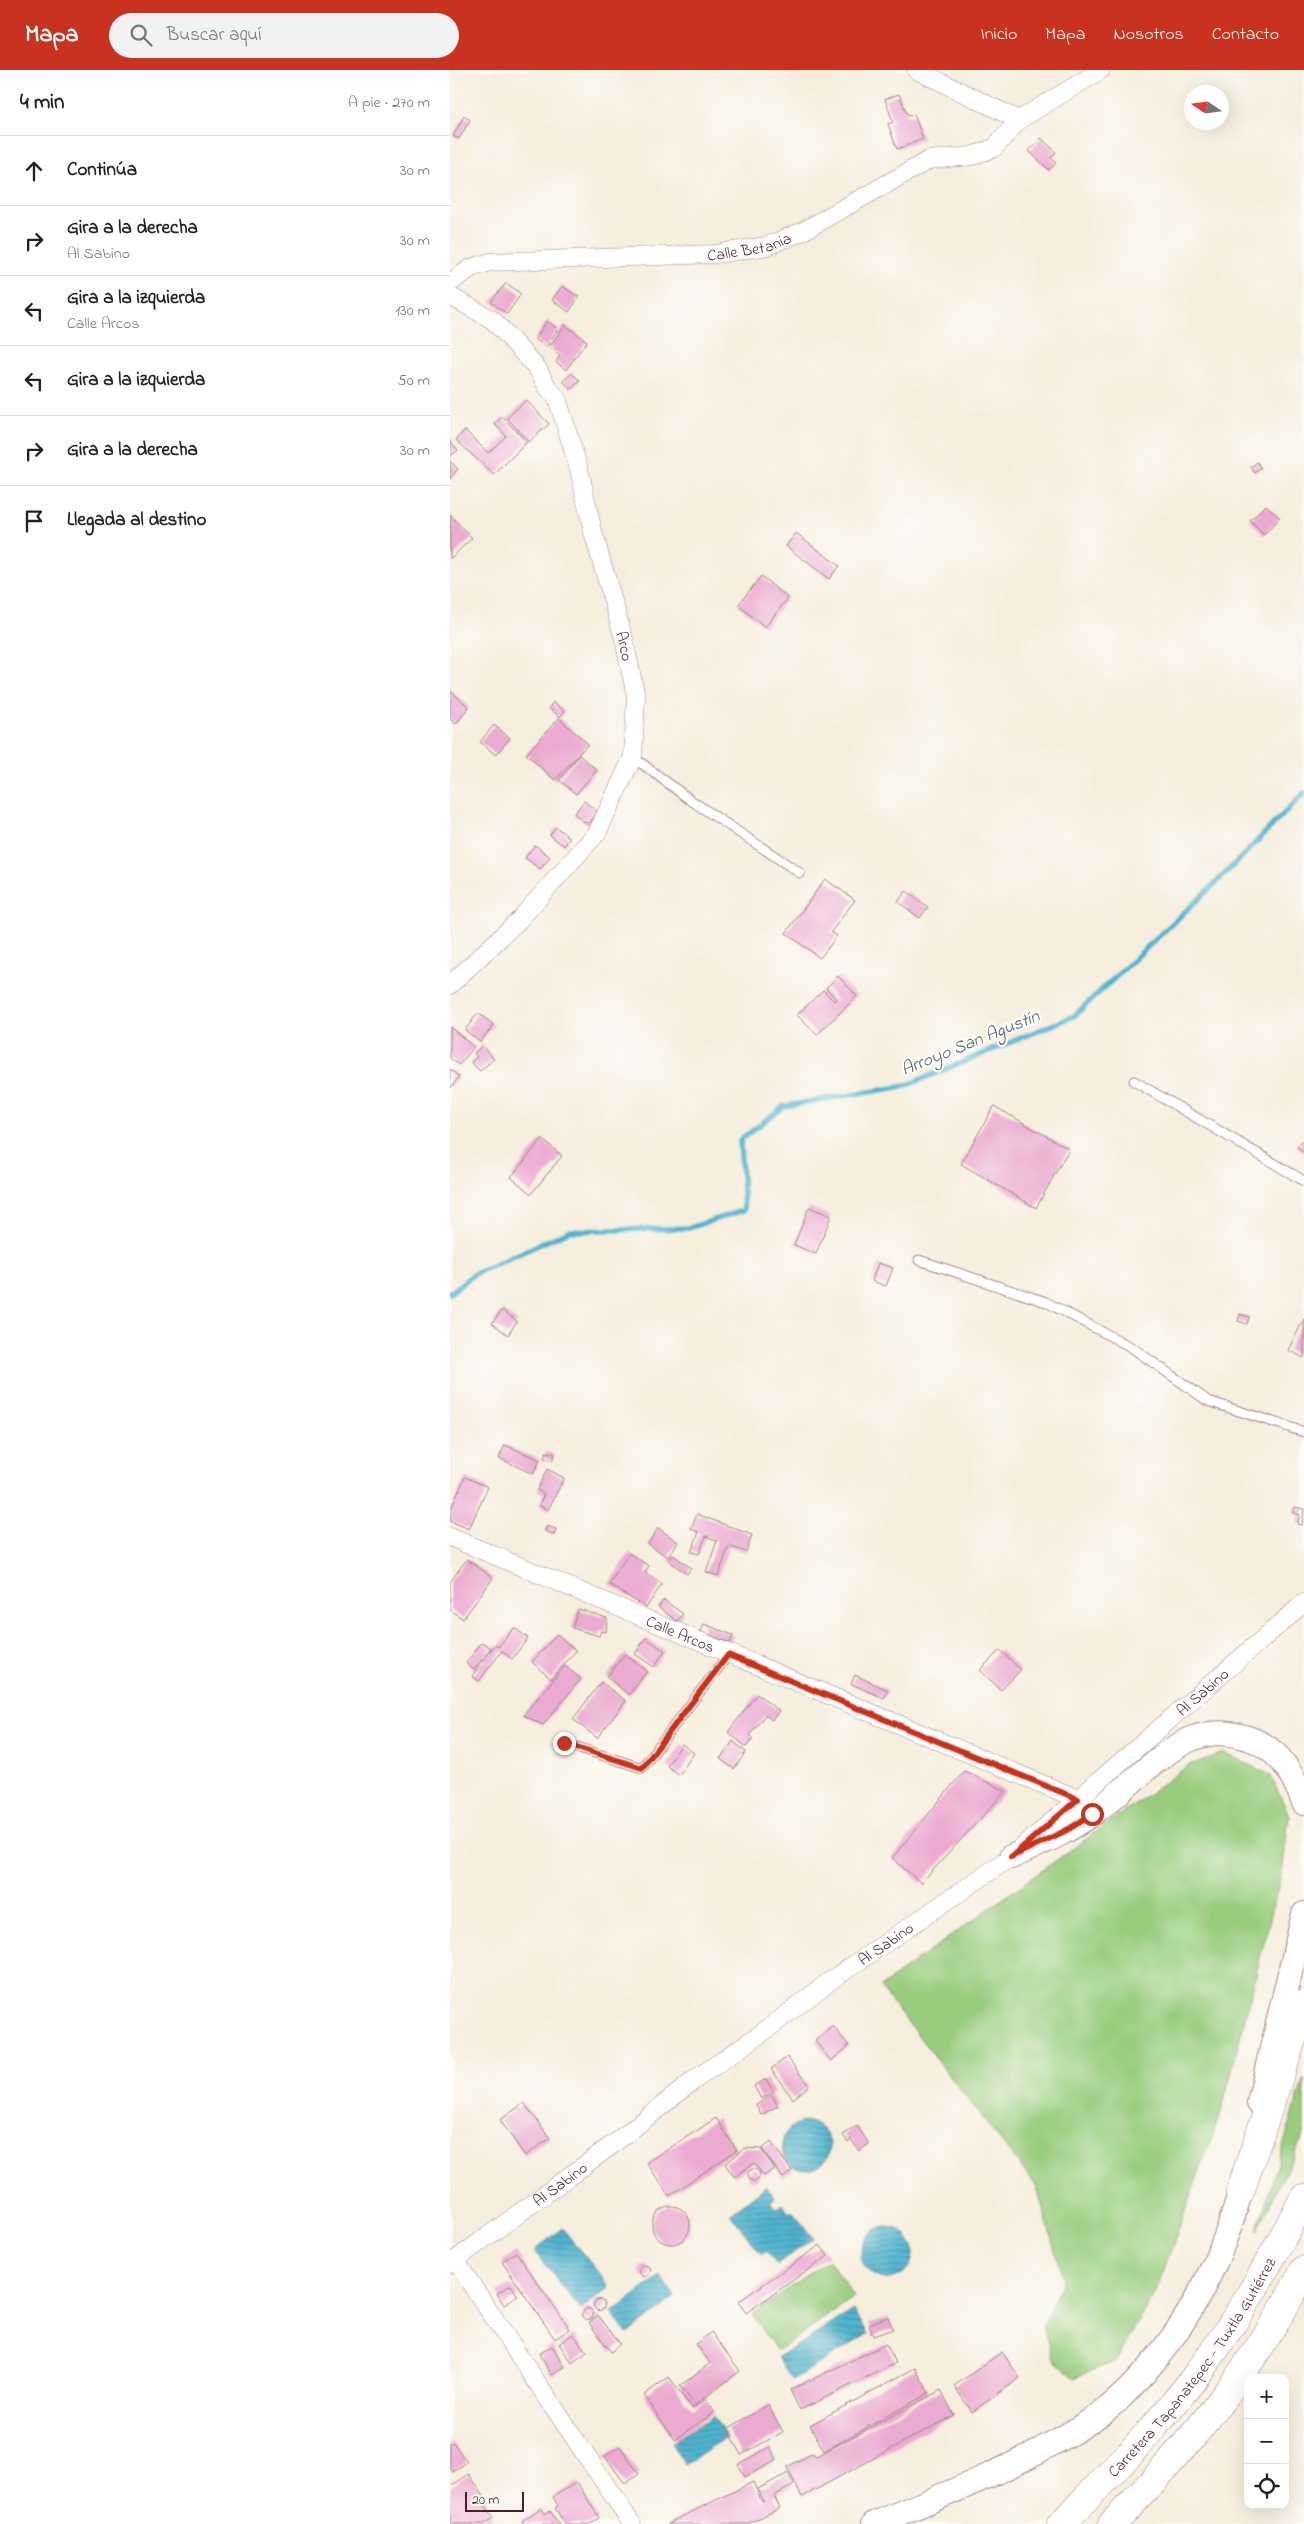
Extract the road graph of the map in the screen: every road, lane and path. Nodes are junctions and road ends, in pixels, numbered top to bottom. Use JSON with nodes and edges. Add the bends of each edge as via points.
{"nodes":[{"id":1,"x":916,"y":70,"type":"edge"},
{"id":2,"x":1101,"y":70,"type":"edge"},
{"id":3,"x":1019,"y":120,"type":"junction"},
{"id":4,"x":450,"y":283,"type":"edge"},
{"id":5,"x":450,"y":296,"type":"edge"},
{"id":6,"x":633,"y":758,"type":"junction"},
{"id":7,"x":800,"y":873,"type":"dead end"},
{"id":8,"x":450,"y":985,"type":"edge"},
{"id":9,"x":1134,"y":1081,"type":"dead end"},
{"id":10,"x":1304,"y":1182,"type":"edge"},
{"id":11,"x":919,"y":1260,"type":"dead end"},
{"id":12,"x":1304,"y":1432,"type":"edge"},
{"id":13,"x":450,"y":1537,"type":"edge"},
{"id":14,"x":1304,"y":1603,"type":"edge"},
{"id":15,"x":728,"y":1655,"type":"junction"},
{"id":16,"x":564,"y":1743,"type":"dead end"},
{"id":17,"x":1078,"y":1799,"type":"junction"},
{"id":18,"x":1304,"y":1802,"type":"edge"},
{"id":19,"x":1011,"y":1857,"type":"junction"},
{"id":20,"x":1304,"y":1914,"type":"edge"},
{"id":21,"x":1304,"y":2004,"type":"edge"},
{"id":22,"x":1240,"y":2192,"type":"junction"},
{"id":23,"x":1304,"y":2198,"type":"edge"},
{"id":24,"x":453,"y":2262,"type":"edge"},
{"id":25,"x":1304,"y":2270,"type":"edge"},
{"id":26,"x":632,"y":2524,"type":"edge"},
{"id":27,"x":874,"y":2524,"type":"edge"},
{"id":28,"x":1062,"y":2524,"type":"edge"},
{"id":29,"x":1112,"y":2524,"type":"edge"}],
"edges":[{"from":1,"to":3,"type":"street"},
{"from":2,"to":3,"type":"street","name":"Calle Betania"},
{"from":3,"to":4,"type":"street","name":"Calle Betania","via":[[994,148],[972,156],[929,160],[804,231],[767,246],[715,254],[490,262],[471,268]]},
{"from":5,"to":6,"type":"street","name":"Arco","via":[[493,320],[537,368],[557,398],[624,639],[636,697]]},
{"from":6,"to":7,"type":"lane"},
{"from":6,"to":8,"type":"street","name":"Arco","via":[[597,833],[519,920]]},
{"from":9,"to":10,"type":"lane"},
{"from":11,"to":12,"type":"lane","via":[[1046,1302],[1131,1347],[1208,1401]]},
{"from":13,"to":15,"type":"street","name":"Calle Arcos"},
{"from":14,"to":17,"type":"street","name":"Al Sabino"},
{"from":15,"to":16,"type":"lane","via":[[642,1768]]},
{"from":15,"to":17,"type":"street","name":"Calle Arcos"},
{"from":17,"to":19,"type":"street","name":"Al Sabino"},
{"from":18,"to":19,"type":"main road","via":[[1280,1758],[1259,1743],[1224,1733],[1202,1735],[1171,1751],[1069,1829]]},
{"from":19,"to":24,"type":"street","name":"Al Sabino","via":[[830,1981]]},
{"from":20,"to":22,"type":"main road"},
{"from":21,"to":22,"type":"highway"},
{"from":22,"to":27,"type":"main road","via":[[1223,2242],[1199,2296],[1166,2348],[1122,2396],[1045,2448]]},
{"from":23,"to":28,"type":"highway","name":"Carretera Tapanatepec - Tuxtla Gutiérrez","via":[[1240,2313],[1197,2375],[1158,2422]]},
{"from":24,"to":26,"type":"street"},
{"from":25,"to":29,"type":"highway","via":[[1268,2333],[1224,2398],[1183,2449]]}]}
